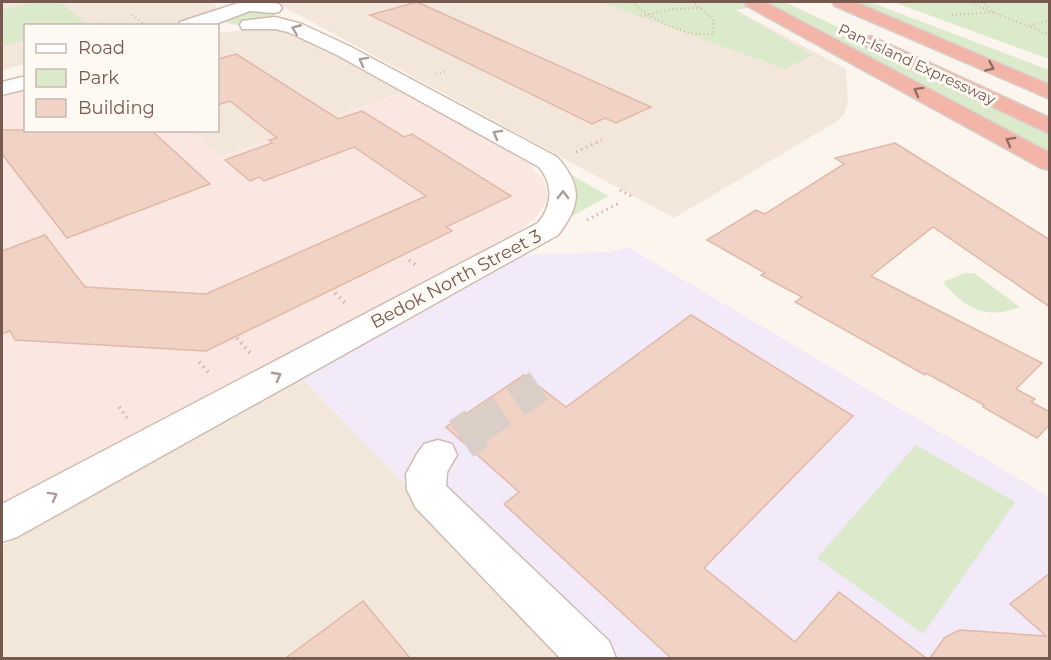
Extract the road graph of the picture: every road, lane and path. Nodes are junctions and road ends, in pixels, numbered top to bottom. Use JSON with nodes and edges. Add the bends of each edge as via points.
{"nodes":[{"id":1,"x":632,"y":2,"type":"edge"},
{"id":2,"x":693,"y":2,"type":"edge"},
{"id":3,"x":753,"y":2,"type":"edge"},
{"id":4,"x":785,"y":2,"type":"edge"},
{"id":5,"x":841,"y":2,"type":"edge"},
{"id":6,"x":871,"y":2,"type":"edge"},
{"id":7,"x":968,"y":2,"type":"edge"},
{"id":8,"x":982,"y":2,"type":"edge"},
{"id":9,"x":267,"y":5,"type":"edge"},
{"id":10,"x":703,"y":8,"type":"junction"},
{"id":11,"x":996,"y":12,"type":"junction"},
{"id":12,"x":647,"y":14,"type":"junction"},
{"id":13,"x":132,"y":15,"type":"dead end"},
{"id":14,"x":222,"y":15,"type":"edge"},
{"id":15,"x":952,"y":15,"type":"dead end"},
{"id":16,"x":641,"y":16,"type":"dead end"},
{"id":17,"x":1050,"y":20,"type":"edge"},
{"id":18,"x":827,"y":21,"type":"dead end"},
{"id":19,"x":144,"y":24,"type":"edge"},
{"id":20,"x":193,"y":24,"type":"edge"},
{"id":21,"x":248,"y":25,"type":"junction"},
{"id":22,"x":1030,"y":27,"type":"junction"},
{"id":23,"x":1050,"y":35,"type":"edge"},
{"id":24,"x":858,"y":36,"type":"dead end"},
{"id":25,"x":1008,"y":54,"type":"dead end"},
{"id":26,"x":24,"y":70,"type":"edge"},
{"id":27,"x":2,"y":75,"type":"edge"},
{"id":28,"x":24,"y":83,"type":"edge"},
{"id":29,"x":2,"y":89,"type":"edge"},
{"id":30,"x":1050,"y":93,"type":"edge"},
{"id":31,"x":1050,"y":127,"type":"edge"},
{"id":32,"x":602,"y":140,"type":"dead end"},
{"id":33,"x":576,"y":152,"type":"dead end"},
{"id":34,"x":1050,"y":163,"type":"edge"},
{"id":35,"x":620,"y":190,"type":"dead end"},
{"id":36,"x":631,"y":196,"type":"dead end"},
{"id":37,"x":335,"y":293,"type":"dead end"},
{"id":38,"x":342,"y":300,"type":"dead end"},
{"id":39,"x":237,"y":338,"type":"dead end"},
{"id":40,"x":246,"y":348,"type":"dead end"},
{"id":41,"x":199,"y":362,"type":"dead end"},
{"id":42,"x":216,"y":380,"type":"dead end"},
{"id":43,"x":119,"y":407,"type":"dead end"},
{"id":44,"x":132,"y":426,"type":"dead end"},
{"id":45,"x":438,"y":455,"type":"tunnel mouth"},
{"id":46,"x":2,"y":524,"type":"edge"},
{"id":47,"x":592,"y":658,"type":"edge"}],
"edges":[{"from":1,"to":12,"type":"path"},
{"from":2,"to":10,"type":"path"},
{"from":34,"to":3,"type":"highway","one_way":true},
{"from":4,"to":18,"type":"highway","name":"Pan-Island Expressway"},
{"from":5,"to":30,"type":"highway","name":"Pan-Island Expressway","one_way":true},
{"from":6,"to":25,"type":"highway"},
{"from":7,"to":11,"type":"path"},
{"from":8,"to":11,"type":"path"},
{"from":9,"to":14,"type":"street","via":[[245,5]]},
{"from":9,"to":21,"type":"street","via":[[276,13],[272,18]]},
{"from":10,"to":12,"type":"path"},
{"from":10,"to":12,"type":"path","via":[[716,24],[713,34],[676,28]]},
{"from":11,"to":15,"type":"path"},
{"from":11,"to":22,"type":"path"},
{"from":12,"to":16,"type":"path"},
{"from":13,"to":19,"type":"path"},
{"from":14,"to":20,"type":"street"},
{"from":14,"to":21,"type":"street"},
{"from":17,"to":22,"type":"path"},
{"from":46,"to":21,"type":"street","name":"Bedok North Street 3","one_way":true,"via":[[548,229],[560,213],[563,186],[548,162],[295,28],[280,24]]},
{"from":22,"to":23,"type":"path"},
{"from":24,"to":31,"type":"highway","name":"Pan-Island Expressway"},
{"from":26,"to":27,"type":"street"},
{"from":28,"to":29,"type":"street"},
{"from":32,"to":33,"type":"path"},
{"from":35,"to":36,"type":"path"},
{"from":37,"to":38,"type":"path"},
{"from":39,"to":40,"type":"path"},
{"from":41,"to":42,"type":"path"},
{"from":43,"to":44,"type":"path"},
{"from":45,"to":47,"type":"street","via":[[425,477],[430,496]]}]}
